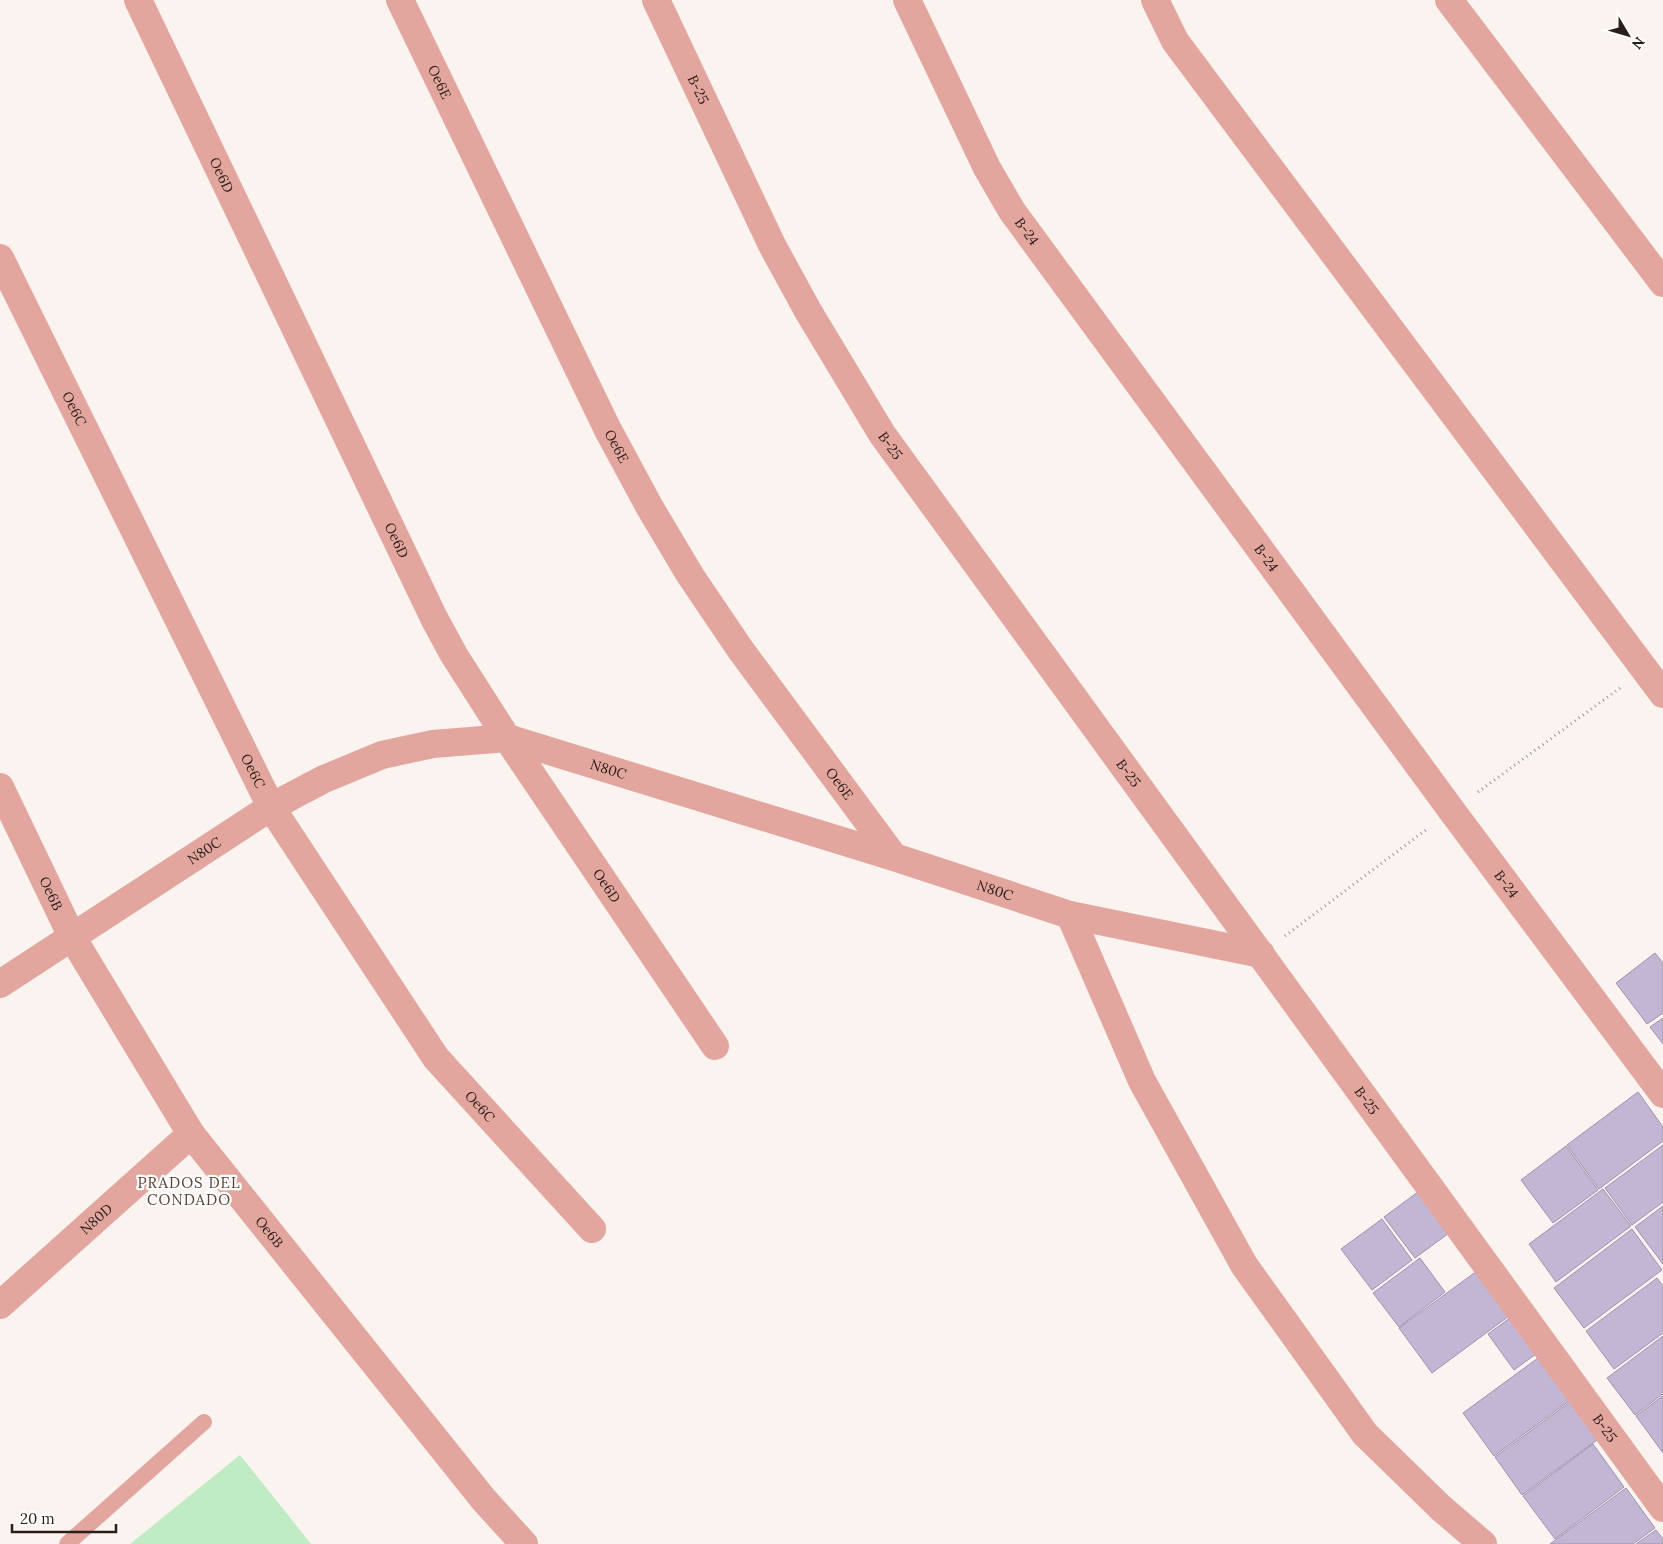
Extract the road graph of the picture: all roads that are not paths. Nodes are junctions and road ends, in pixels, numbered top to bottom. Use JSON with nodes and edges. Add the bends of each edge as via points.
{"nodes":[{"id":1,"x":138,"y":0,"type":"edge"},
{"id":2,"x":400,"y":0,"type":"edge"},
{"id":3,"x":656,"y":0,"type":"edge"},
{"id":4,"x":907,"y":0,"type":"edge"},
{"id":5,"x":1155,"y":0,"type":"edge"},
{"id":6,"x":1449,"y":0,"type":"edge"},
{"id":7,"x":0,"y":258,"type":"edge"},
{"id":8,"x":1663,"y":284,"type":"edge"},
{"id":9,"x":1663,"y":694,"type":"edge"},
{"id":10,"x":507,"y":738,"type":"junction"},
{"id":11,"x":0,"y":787,"type":"edge"},
{"id":12,"x":271,"y":807,"type":"junction"},
{"id":13,"x":894,"y":857,"type":"junction"},
{"id":14,"x":1070,"y":915,"type":"junction"},
{"id":15,"x":72,"y":937,"type":"junction"},
{"id":16,"x":1261,"y":954,"type":"junction"},
{"id":17,"x":0,"y":984,"type":"edge"},
{"id":18,"x":715,"y":1046,"type":"dead end"},
{"id":19,"x":1663,"y":1094,"type":"edge"},
{"id":20,"x":192,"y":1134,"type":"junction"},
{"id":21,"x":592,"y":1229,"type":"dead end"},
{"id":22,"x":0,"y":1305,"type":"edge"},
{"id":23,"x":204,"y":1422,"type":"dead end"},
{"id":24,"x":1663,"y":1508,"type":"edge"},
{"id":25,"x":67,"y":1544,"type":"edge"},
{"id":26,"x":524,"y":1544,"type":"edge"},
{"id":27,"x":1483,"y":1544,"type":"edge"}],
"edges":[{"from":1,"to":10,"type":"street","name":"Oe6D","via":[[434,618]]},
{"from":2,"to":13,"type":"street","name":"Oe6E","via":[[604,421],[649,506],[740,649]]},
{"from":3,"to":16,"type":"street","name":"B-25","via":[[772,245],[882,434]]},
{"from":4,"to":19,"type":"street","name":"B-24","via":[[983,160],[1012,211]]},
{"from":5,"to":9,"type":"street","via":[[1174,41]]},
{"from":6,"to":8,"type":"street"},
{"from":7,"to":12,"type":"street","name":"Oe6C"},
{"from":10,"to":12,"type":"street","name":"N80C","via":[[433,744],[382,755],[324,779]]},
{"from":10,"to":13,"type":"street","name":"N80C"},
{"from":10,"to":18,"type":"street","name":"Oe6D"},
{"from":11,"to":15,"type":"street","name":"Oe6B"},
{"from":12,"to":15,"type":"street","name":"N80C"},
{"from":12,"to":21,"type":"street","name":"Oe6C","via":[[436,1058]]},
{"from":13,"to":14,"type":"street","name":"N80C"},
{"from":14,"to":16,"type":"street","name":"N80C"},
{"from":14,"to":27,"type":"street","via":[[1142,1081],[1244,1265],[1365,1434]]},
{"from":15,"to":17,"type":"street","name":"N80C"},
{"from":15,"to":20,"type":"street","name":"Oe6B"},
{"from":16,"to":24,"type":"street","name":"B-25"},
{"from":20,"to":22,"type":"street","name":"N80D"},
{"from":20,"to":26,"type":"street","name":"Oe6B","via":[[484,1500]]},
{"from":23,"to":25,"type":"lane"}]}
